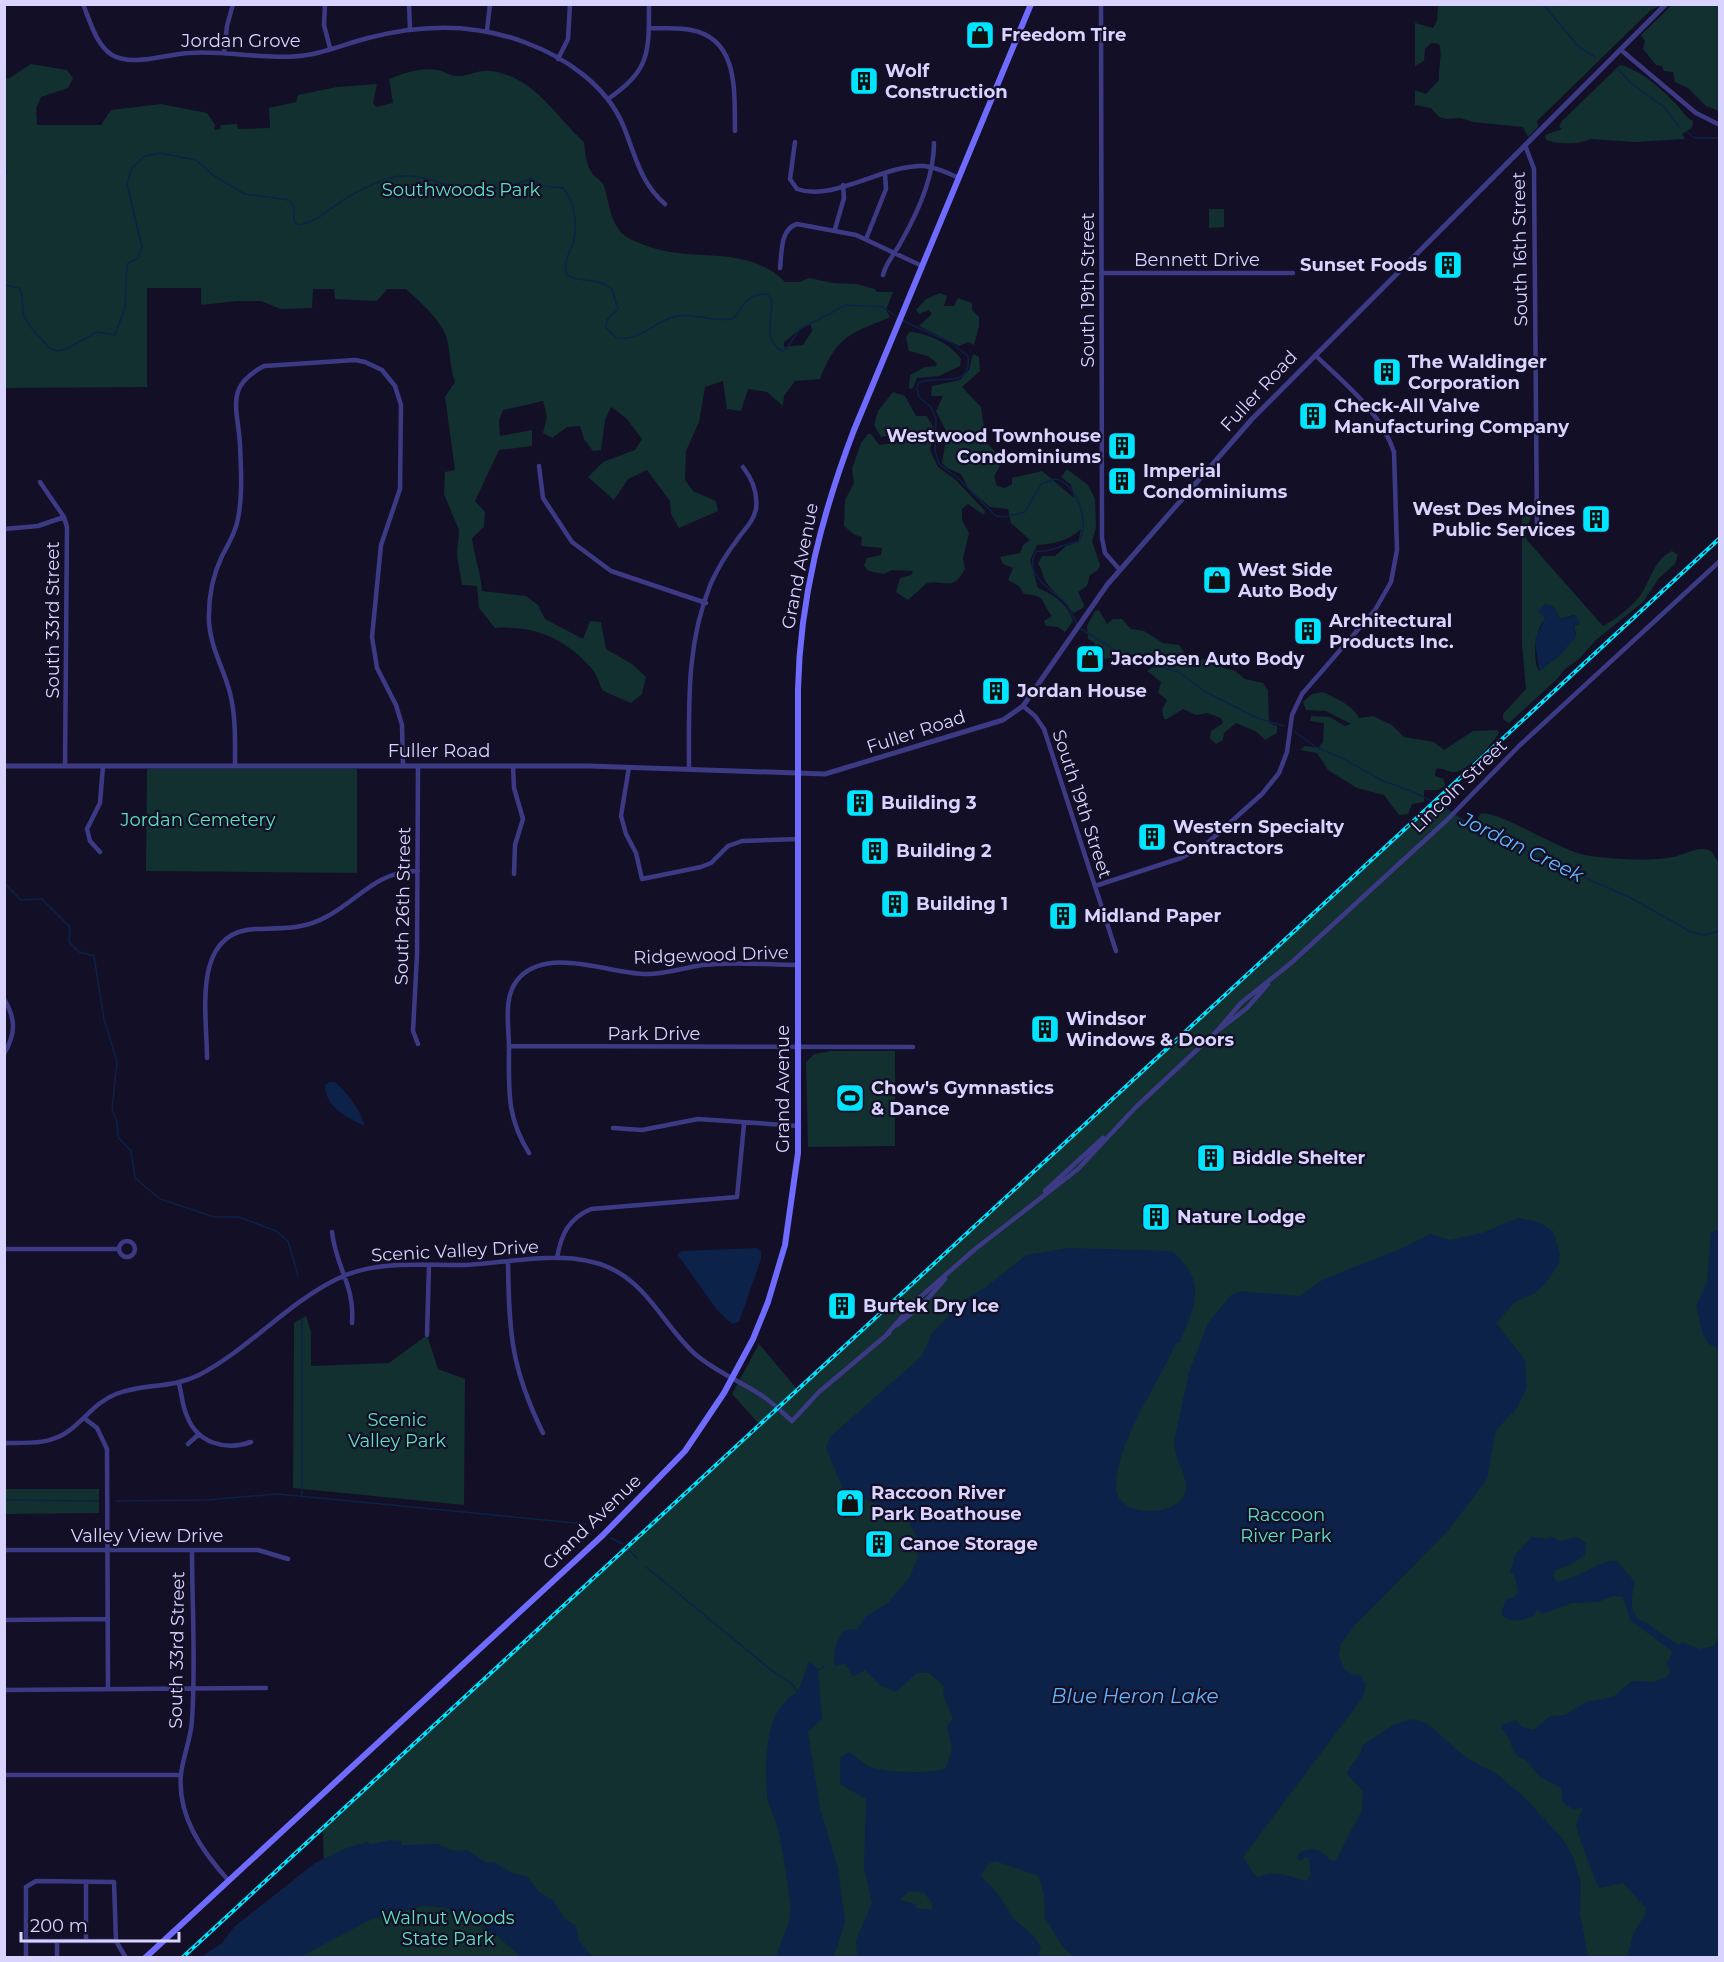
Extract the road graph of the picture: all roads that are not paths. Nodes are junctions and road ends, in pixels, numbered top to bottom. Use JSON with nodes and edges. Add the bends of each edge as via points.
{"nodes":[{"id":1,"x":90,"y":4,"type":"edge"},
{"id":2,"x":233,"y":4,"type":"edge"},
{"id":3,"x":325,"y":4,"type":"edge"},
{"id":4,"x":409,"y":4,"type":"edge"},
{"id":5,"x":490,"y":4,"type":"edge"},
{"id":6,"x":570,"y":4,"type":"edge"},
{"id":7,"x":649,"y":4,"type":"edge"},
{"id":8,"x":1031,"y":4,"type":"edge"},
{"id":9,"x":1101,"y":4,"type":"edge"},
{"id":10,"x":1666,"y":4,"type":"edge"},
{"id":11,"x":83,"y":6,"type":"edge"},
{"id":12,"x":649,"y":28,"type":"junction"},
{"id":13,"x":410,"y":29,"type":"junction"},
{"id":14,"x":487,"y":30,"type":"junction"},
{"id":15,"x":330,"y":48,"type":"junction"},
{"id":16,"x":1621,"y":50,"type":"junction"},
{"id":17,"x":224,"y":51,"type":"junction"},
{"id":18,"x":558,"y":59,"type":"junction"},
{"id":19,"x":608,"y":99,"type":"junction"},
{"id":20,"x":1719,"y":125,"type":"edge"},
{"id":21,"x":735,"y":131,"type":"dead end"},
{"id":22,"x":795,"y":142,"type":"dead end"},
{"id":23,"x":934,"y":143,"type":"dead end"},
{"id":24,"x":1525,"y":145,"type":"junction"},
{"id":25,"x":932,"y":167,"type":"junction"},
{"id":26,"x":885,"y":174,"type":"junction"},
{"id":27,"x":959,"y":178,"type":"junction"},
{"id":28,"x":843,"y":185,"type":"junction"},
{"id":29,"x":665,"y":204,"type":"dead end"},
{"id":30,"x":835,"y":229,"type":"junction"},
{"id":31,"x":866,"y":239,"type":"junction"},
{"id":32,"x":895,"y":252,"type":"junction"},
{"id":33,"x":922,"y":266,"type":"junction"},
{"id":34,"x":780,"y":268,"type":"dead end"},
{"id":35,"x":1101,"y":273,"type":"junction"},
{"id":36,"x":1293,"y":273,"type":"dead end"},
{"id":37,"x":884,"y":275,"type":"dead end"},
{"id":38,"x":1315,"y":355,"type":"junction"},
{"id":39,"x":539,"y":466,"type":"dead end"},
{"id":40,"x":743,"y":467,"type":"dead end"},
{"id":41,"x":40,"y":482,"type":"dead end"},
{"id":42,"x":64,"y":517,"type":"junction"},
{"id":43,"x":4,"y":529,"type":"edge"},
{"id":44,"x":1538,"y":533,"type":"dead end"},
{"id":45,"x":1719,"y":561,"type":"edge"},
{"id":46,"x":1120,"y":570,"type":"junction"},
{"id":47,"x":706,"y":603,"type":"junction"},
{"id":48,"x":1023,"y":706,"type":"junction"},
{"id":49,"x":4,"y":766,"type":"edge"},
{"id":50,"x":65,"y":766,"type":"junction"},
{"id":51,"x":103,"y":766,"type":"junction"},
{"id":52,"x":235,"y":766,"type":"junction"},
{"id":53,"x":403,"y":766,"type":"junction"},
{"id":54,"x":418,"y":766,"type":"junction"},
{"id":55,"x":513,"y":766,"type":"junction"},
{"id":56,"x":628,"y":767,"type":"junction"},
{"id":57,"x":689,"y":768,"type":"junction"},
{"id":58,"x":798,"y":774,"type":"junction"},
{"id":59,"x":798,"y":839,"type":"junction"},
{"id":60,"x":100,"y":852,"type":"dead end"},
{"id":61,"x":418,"y":871,"type":"junction"},
{"id":62,"x":514,"y":874,"type":"dead end"},
{"id":63,"x":1095,"y":886,"type":"junction"},
{"id":64,"x":1116,"y":951,"type":"dead end"},
{"id":65,"x":798,"y":965,"type":"junction"},
{"id":66,"x":4,"y":999,"type":"edge"},
{"id":67,"x":418,"y":1044,"type":"dead end"},
{"id":68,"x":509,"y":1046,"type":"junction"},
{"id":69,"x":799,"y":1047,"type":"junction"},
{"id":70,"x":912,"y":1047,"type":"dead end"},
{"id":71,"x":4,"y":1054,"type":"edge"},
{"id":72,"x":207,"y":1058,"type":"dead end"},
{"id":73,"x":744,"y":1124,"type":"junction"},
{"id":74,"x":799,"y":1126,"type":"junction"},
{"id":75,"x":613,"y":1128,"type":"dead end"},
{"id":76,"x":529,"y":1153,"type":"dead end"},
{"id":77,"x":332,"y":1232,"type":"dead end"},
{"id":78,"x":118,"y":1249,"type":"dead end"},
{"id":79,"x":4,"y":1250,"type":"edge"},
{"id":80,"x":557,"y":1258,"type":"junction"},
{"id":81,"x":508,"y":1262,"type":"junction"},
{"id":82,"x":429,"y":1265,"type":"junction"},
{"id":83,"x":344,"y":1276,"type":"junction"},
{"id":84,"x":352,"y":1323,"type":"dead end"},
{"id":85,"x":427,"y":1335,"type":"dead end"},
{"id":86,"x":732,"y":1378,"type":"junction"},
{"id":87,"x":179,"y":1384,"type":"junction"},
{"id":88,"x":84,"y":1418,"type":"junction"},
{"id":89,"x":543,"y":1433,"type":"dead end"},
{"id":90,"x":199,"y":1434,"type":"junction"},
{"id":91,"x":251,"y":1442,"type":"dead end"},
{"id":92,"x":4,"y":1443,"type":"edge"},
{"id":93,"x":189,"y":1444,"type":"dead end"},
{"id":94,"x":108,"y":1549,"type":"junction"},
{"id":95,"x":4,"y":1550,"type":"edge"},
{"id":96,"x":192,"y":1550,"type":"junction"},
{"id":97,"x":288,"y":1559,"type":"dead end"},
{"id":98,"x":108,"y":1619,"type":"junction"},
{"id":99,"x":4,"y":1620,"type":"edge"},
{"id":100,"x":266,"y":1688,"type":"dead end"},
{"id":101,"x":108,"y":1689,"type":"junction"},
{"id":102,"x":192,"y":1689,"type":"junction"},
{"id":103,"x":4,"y":1690,"type":"edge"},
{"id":104,"x":4,"y":1774,"type":"edge"},
{"id":105,"x":181,"y":1775,"type":"junction"},
{"id":106,"x":228,"y":1880,"type":"junction"},
{"id":107,"x":86,"y":1882,"type":"junction"},
{"id":108,"x":26,"y":1941,"type":"junction"},
{"id":109,"x":57,"y":1941,"type":"junction"},
{"id":110,"x":86,"y":1941,"type":"junction"},
{"id":111,"x":116,"y":1941,"type":"junction"},
{"id":112,"x":26,"y":1958,"type":"edge"},
{"id":113,"x":57,"y":1958,"type":"edge"},
{"id":114,"x":126,"y":1958,"type":"edge"},
{"id":115,"x":145,"y":1958,"type":"edge"}],
"edges":[{"from":1,"to":11,"type":"street"},
{"from":2,"to":17,"type":"street"},
{"from":3,"to":15,"type":"street","via":[[324,25]]},
{"from":4,"to":13,"type":"street"},
{"from":5,"to":14,"type":"street"},
{"from":6,"to":18,"type":"street","via":[[568,39]]},
{"from":7,"to":12,"type":"street"},
{"from":8,"to":27,"type":"main road","name":"Grand Avenue"},
{"from":9,"to":35,"type":"street","name":"South 19th Street"},
{"from":10,"to":16,"type":"street","name":"Fuller Road"},
{"from":11,"to":17,"type":"street","name":"Jordan Grove","via":[[98,39],[114,56],[132,59]]},
{"from":12,"to":19,"type":"street","via":[[649,46],[642,67],[636,77]]},
{"from":12,"to":21,"type":"street","via":[[694,30],[720,47],[733,76]]},
{"from":13,"to":14,"type":"street","name":"Jordan Grove"},
{"from":13,"to":15,"type":"street","name":"Jordan Grove"},
{"from":14,"to":18,"type":"street","name":"Jordan Grove"},
{"from":15,"to":17,"type":"street","name":"Jordan Grove","via":[[307,55]]},
{"from":16,"to":20,"type":"street","via":[[1696,113]]},
{"from":16,"to":24,"type":"street","name":"Fuller Road"},
{"from":18,"to":19,"type":"street","name":"Jordan Grove","via":[[584,75]]},
{"from":19,"to":29,"type":"street","name":"Jordan Grove","via":[[622,123],[643,178]]},
{"from":22,"to":28,"type":"street","via":[[790,179],[794,186],[814,192]]},
{"from":23,"to":25,"type":"street"},
{"from":24,"to":38,"type":"street","name":"Fuller Road"},
{"from":24,"to":44,"type":"street","name":"South 16th Street","via":[[1534,169]]},
{"from":25,"to":26,"type":"street"},
{"from":25,"to":27,"type":"street"},
{"from":25,"to":32,"type":"street"},
{"from":26,"to":28,"type":"street"},
{"from":26,"to":31,"type":"street","via":[[886,189]]},
{"from":27,"to":33,"type":"main road","name":"Grand Avenue"},
{"from":28,"to":30,"type":"street","via":[[844,198]]},
{"from":30,"to":31,"type":"street"},
{"from":30,"to":34,"type":"street","via":[[801,224],[790,227],[784,234]]},
{"from":31,"to":32,"type":"street"},
{"from":32,"to":33,"type":"street"},
{"from":32,"to":37,"type":"street"},
{"from":33,"to":58,"type":"main road","name":"Grand Avenue","via":[[839,468],[812,566],[800,642]]},
{"from":35,"to":36,"type":"street","name":"Bennett Drive"},
{"from":35,"to":46,"type":"street","name":"South 19th Street","via":[[1103,547]]},
{"from":38,"to":46,"type":"street","name":"Fuller Road","via":[[1252,419]]},
{"from":38,"to":63,"type":"street","via":[[1385,429],[1394,452],[1396,563],[1388,590],[1299,700],[1285,761],[1262,794],[1214,839],[1193,853]]},
{"from":39,"to":47,"type":"street","via":[[543,498],[572,542],[611,571]]},
{"from":40,"to":47,"type":"street","via":[[756,493],[755,513],[721,565]]},
{"from":41,"to":42,"type":"street","name":"South 33rd Street"},
{"from":42,"to":43,"type":"street","via":[[38,526]]},
{"from":42,"to":50,"type":"street","name":"South 33rd Street"},
{"from":45,"to":86,"type":"street","name":"Lincoln Street","via":[[1519,746],[1460,808],[1270,982],[1241,1003],[1078,1169],[918,1299],[792,1421],[763,1396]]},
{"from":46,"to":48,"type":"street","name":"Fuller Road"},
{"from":47,"to":57,"type":"street","via":[[689,667]]},
{"from":48,"to":58,"type":"street","name":"Fuller Road","via":[[1004,720],[851,768],[825,774]]},
{"from":48,"to":63,"type":"street","name":"South 19th Street","via":[[1044,729]]},
{"from":49,"to":50,"type":"street","name":"Fuller Road"},
{"from":50,"to":51,"type":"street","name":"Fuller Road"},
{"from":51,"to":52,"type":"street","name":"Fuller Road"},
{"from":51,"to":60,"type":"street","via":[[100,803],[87,829],[90,841]]},
{"from":52,"to":53,"type":"street","name":"Fuller Road"},
{"from":52,"to":53,"type":"street","via":[[233,705],[214,651],[209,609],[213,581],[236,529],[239,511],[237,394],[252,372],[264,366],[365,362],[382,370],[393,382],[401,405],[400,489],[381,545],[372,637],[377,668],[402,725]]},
{"from":53,"to":54,"type":"street","name":"Fuller Road"},
{"from":54,"to":55,"type":"street","name":"Fuller Road"},
{"from":54,"to":61,"type":"street","name":"South 26th Street"},
{"from":55,"to":56,"type":"street","name":"Fuller Road"},
{"from":55,"to":62,"type":"street","via":[[514,788],[523,819],[515,845]]},
{"from":56,"to":57,"type":"street","name":"Fuller Road"},
{"from":56,"to":59,"type":"street","via":[[621,816],[642,879],[701,867],[728,846],[742,841]]},
{"from":57,"to":58,"type":"street","name":"Fuller Road"},
{"from":58,"to":59,"type":"main road","name":"Grand Avenue"},
{"from":59,"to":65,"type":"main road","name":"Grand Avenue"},
{"from":61,"to":67,"type":"street","name":"South 26th Street","via":[[412,1031]]},
{"from":61,"to":72,"type":"street","via":[[389,874],[333,914],[315,922],[284,929],[244,930],[223,941],[208,968]]},
{"from":63,"to":64,"type":"street","name":"South 19th Street"},
{"from":65,"to":68,"type":"street","name":"Ridgewood Drive","via":[[704,965],[643,974],[589,964],[549,965],[528,971],[513,985],[508,999]]},
{"from":65,"to":69,"type":"main road","name":"Grand Avenue"},
{"from":66,"to":71,"type":"street","via":[[14,1028]]},
{"from":68,"to":69,"type":"street","name":"Park Drive"},
{"from":68,"to":76,"type":"street","name":"Ridgewood Drive","via":[[510,1110],[514,1128]]},
{"from":69,"to":70,"type":"street","name":"Park Drive"},
{"from":69,"to":74,"type":"main road","name":"Grand Avenue"},
{"from":73,"to":74,"type":"street"},
{"from":73,"to":75,"type":"street","via":[[698,1119],[642,1130]]},
{"from":73,"to":80,"type":"street","via":[[737,1197],[591,1209],[568,1226]]},
{"from":74,"to":86,"type":"main road","name":"Grand Avenue","via":[[795,1188],[781,1260],[753,1339]]},
{"from":77,"to":83,"type":"street"},
{"from":78,"to":79,"type":"street"},
{"from":80,"to":81,"type":"street","name":"Scenic Valley Drive"},
{"from":80,"to":86,"type":"street","name":"Scenic Valley Drive","via":[[592,1262],[627,1277],[648,1296],[694,1353]]},
{"from":81,"to":82,"type":"street","name":"Scenic Valley Drive"},
{"from":81,"to":89,"type":"street","via":[[510,1332],[516,1368]]},
{"from":82,"to":83,"type":"street","name":"Scenic Valley Drive","via":[[386,1265]]},
{"from":82,"to":85,"type":"street"},
{"from":83,"to":84,"type":"street","via":[[353,1300]]},
{"from":83,"to":87,"type":"street","name":"Scenic Valley Drive","via":[[313,1293],[213,1366]]},
{"from":86,"to":106,"type":"main road","name":"Grand Avenue","via":[[685,1452],[603,1535]]},
{"from":87,"to":88,"type":"street","name":"Scenic Valley Drive","via":[[116,1394]]},
{"from":87,"to":90,"type":"street","via":[[187,1418]]},
{"from":88,"to":92,"type":"street","name":"Scenic Valley Drive","via":[[69,1431],[47,1441]]},
{"from":88,"to":94,"type":"street","via":[[97,1428],[107,1449]]},
{"from":90,"to":91,"type":"street","via":[[227,1446]]},
{"from":90,"to":93,"type":"street"},
{"from":94,"to":95,"type":"street","name":"Valley View Drive"},
{"from":94,"to":96,"type":"street","name":"Valley View Drive"},
{"from":94,"to":98,"type":"street"},
{"from":96,"to":97,"type":"street","name":"Valley View Drive","via":[[258,1550]]},
{"from":96,"to":102,"type":"street","name":"South 33rd Street"},
{"from":98,"to":99,"type":"street"},
{"from":98,"to":101,"type":"street"},
{"from":100,"to":102,"type":"street"},
{"from":101,"to":102,"type":"street"},
{"from":101,"to":103,"type":"street"},
{"from":102,"to":105,"type":"street","name":"South 33rd Street","via":[[192,1722]]},
{"from":104,"to":105,"type":"street"},
{"from":105,"to":106,"type":"street","name":"South 33rd Street","via":[[184,1808],[193,1834]]},
{"from":106,"to":115,"type":"main road","name":"Grand Avenue"},
{"from":107,"to":108,"type":"street","via":[[30,1882],[25,1898]]},
{"from":107,"to":110,"type":"street"},
{"from":107,"to":111,"type":"street","via":[[114,1882]]},
{"from":108,"to":109,"type":"street"},
{"from":108,"to":112,"type":"street"},
{"from":109,"to":110,"type":"street"},
{"from":109,"to":113,"type":"street"},
{"from":110,"to":111,"type":"street"},
{"from":111,"to":114,"type":"street"}]}
